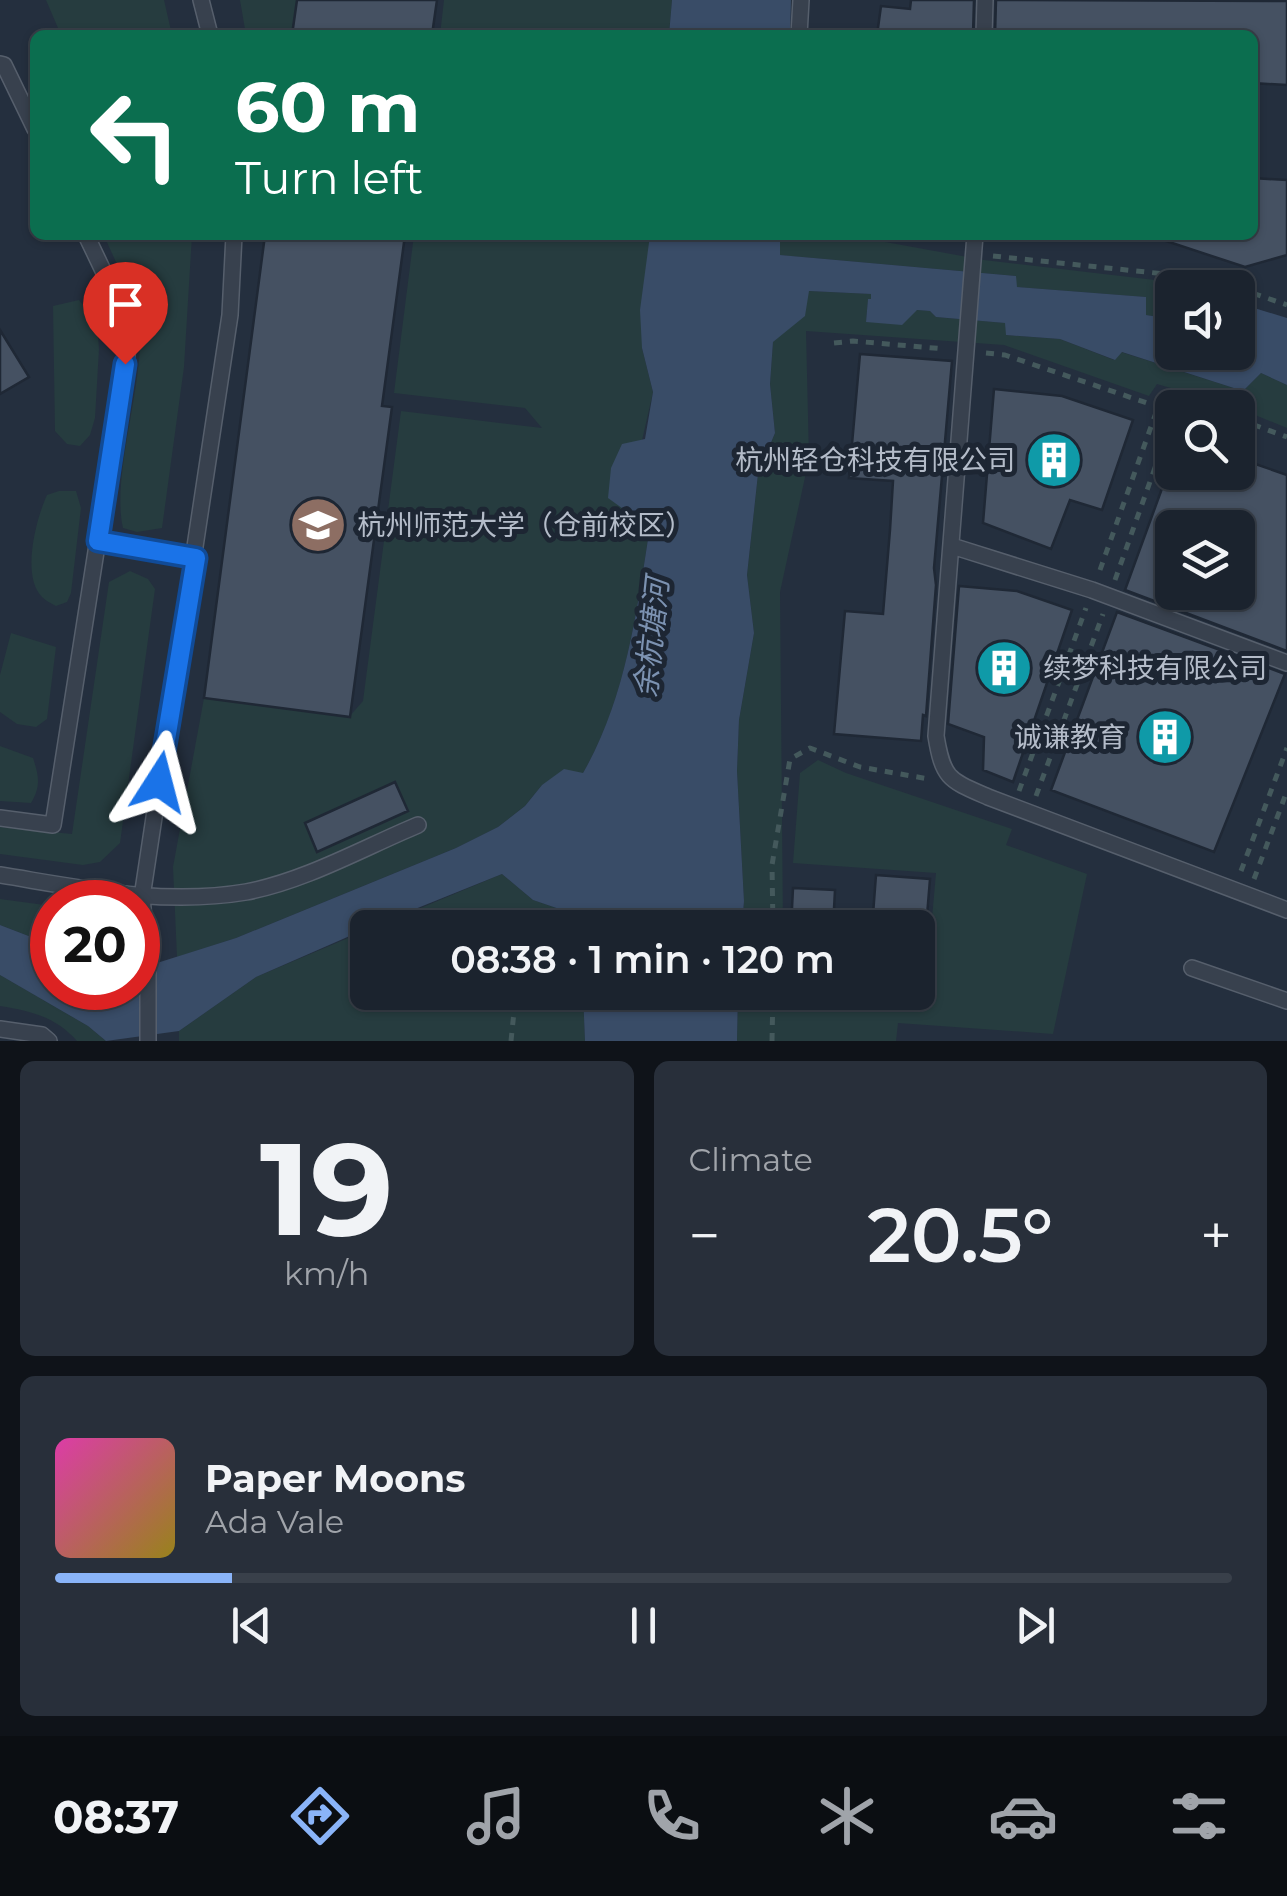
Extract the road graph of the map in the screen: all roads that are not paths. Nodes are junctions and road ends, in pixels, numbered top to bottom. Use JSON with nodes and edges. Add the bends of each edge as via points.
{"nodes":[{"id":1,"x":201,"y":0,"type":"edge"},
{"id":2,"x":801,"y":0,"type":"edge"},
{"id":3,"x":985,"y":0,"type":"edge"},
{"id":4,"x":209,"y":30,"type":"edge"},
{"id":5,"x":798,"y":30,"type":"edge"},
{"id":6,"x":984,"y":30,"type":"edge"},
{"id":7,"x":0,"y":64,"type":"edge"},
{"id":8,"x":30,"y":118,"type":"edge"},
{"id":9,"x":88,"y":240,"type":"edge"},
{"id":10,"x":234,"y":240,"type":"edge"},
{"id":11,"x":976,"y":240,"type":"edge"},
{"id":12,"x":98,"y":541,"type":"junction"},
{"id":13,"x":952,"y":546,"type":"junction"},
{"id":14,"x":196,"y":558,"type":"junction"},
{"id":15,"x":1287,"y":663,"type":"edge"},
{"id":16,"x":0,"y":818,"type":"edge"},
{"id":17,"x":418,"y":825,"type":"dead end"},
{"id":18,"x":0,"y":876,"type":"edge"},
{"id":19,"x":30,"y":880,"type":"edge"},
{"id":20,"x":145,"y":880,"type":"edge"},
{"id":21,"x":160,"y":896,"type":"edge"},
{"id":22,"x":1287,"y":910,"type":"edge"},
{"id":23,"x":1192,"y":968,"type":"dead end"},
{"id":24,"x":1287,"y":1002,"type":"edge"},
{"id":25,"x":148,"y":1010,"type":"edge"},
{"id":26,"x":0,"y":1029,"type":"edge"},
{"id":27,"x":49,"y":1041,"type":"edge"},
{"id":28,"x":148,"y":1041,"type":"edge"}],
"edges":[{"from":1,"to":4,"type":"lane"},
{"from":2,"to":5,"type":"lane"},
{"from":3,"to":6,"type":"lane"},
{"from":7,"to":8,"type":"lane"},
{"from":9,"to":12,"type":"lane","via":[[131,329]]},
{"from":10,"to":14,"type":"lane","via":[[230,315]]},
{"from":11,"to":13,"type":"lane"},
{"from":12,"to":14,"type":"lane"},
{"from":12,"to":16,"type":"lane","via":[[54,825]]},
{"from":13,"to":15,"type":"lane"},
{"from":13,"to":22,"type":"lane","via":[[936,736],[941,768],[959,784],[1012,808]]},
{"from":14,"to":20,"type":"lane"},
{"from":17,"to":21,"type":"lane","via":[[286,881],[244,892]]},
{"from":18,"to":19,"type":"lane"},
{"from":23,"to":24,"type":"lane"},
{"from":25,"to":28,"type":"lane"},
{"from":26,"to":27,"type":"lane"}]}
